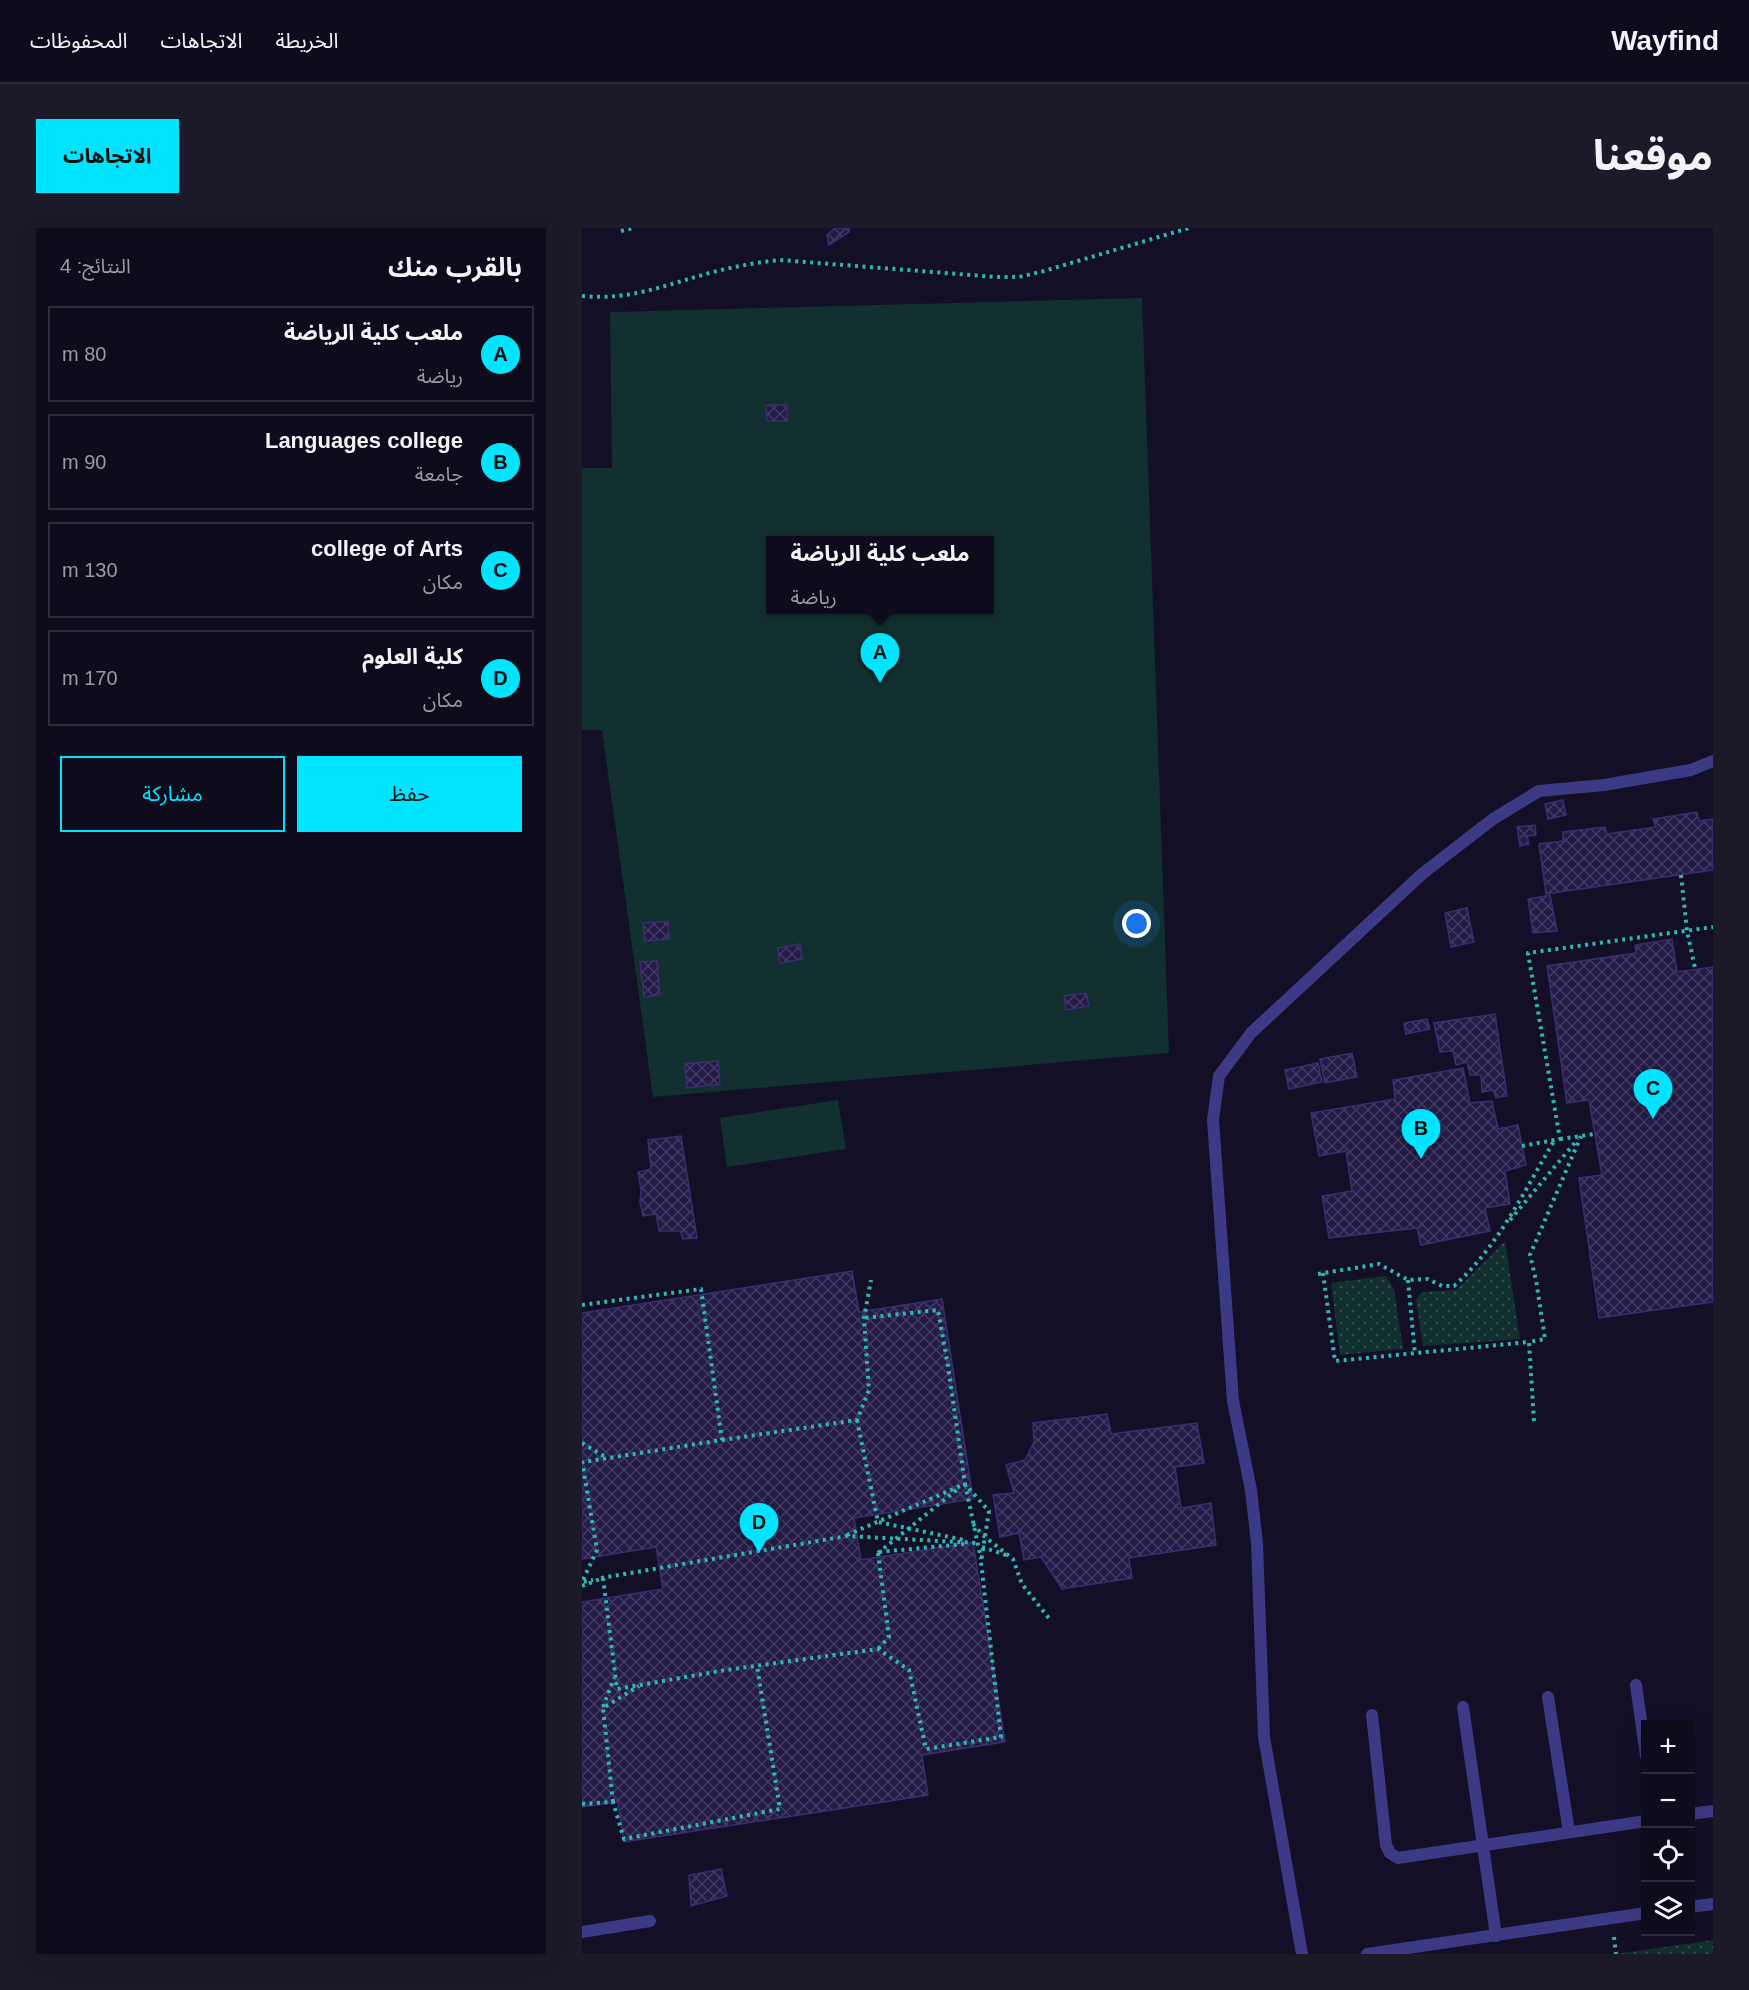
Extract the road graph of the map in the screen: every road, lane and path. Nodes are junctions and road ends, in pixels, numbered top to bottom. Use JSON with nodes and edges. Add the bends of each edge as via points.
{"nodes":[{"id":1,"x":622,"y":228,"type":"edge"},
{"id":2,"x":634,"y":228,"type":"edge"},
{"id":3,"x":1189,"y":228,"type":"edge"},
{"id":4,"x":582,"y":296,"type":"edge"},
{"id":5,"x":1713,"y":761,"type":"edge"},
{"id":6,"x":1681,"y":875,"type":"dead end"},
{"id":7,"x":1713,"y":927,"type":"edge"},
{"id":8,"x":1687,"y":931,"type":"junction"},
{"id":9,"x":1695,"y":968,"type":"dead end"},
{"id":10,"x":1595,"y":1134,"type":"dead end"},
{"id":11,"x":1581,"y":1136,"type":"junction"},
{"id":12,"x":1560,"y":1139,"type":"junction"},
{"id":13,"x":1554,"y":1140,"type":"junction"},
{"id":14,"x":1522,"y":1146,"type":"dead end"},
{"id":15,"x":1503,"y":1228,"type":"junction"},
{"id":16,"x":870,"y":1280,"type":"dead end"},
{"id":17,"x":1408,"y":1280,"type":"junction"},
{"id":18,"x":582,"y":1305,"type":"edge"},
{"id":19,"x":864,"y":1318,"type":"junction"},
{"id":20,"x":1529,"y":1342,"type":"junction"},
{"id":21,"x":1415,"y":1354,"type":"junction"},
{"id":22,"x":857,"y":1420,"type":"junction"},
{"id":23,"x":1534,"y":1421,"type":"dead end"},
{"id":24,"x":722,"y":1440,"type":"junction"},
{"id":25,"x":582,"y":1443,"type":"edge"},
{"id":26,"x":608,"y":1458,"type":"junction"},
{"id":27,"x":582,"y":1461,"type":"edge"},
{"id":28,"x":965,"y":1484,"type":"junction"},
{"id":29,"x":878,"y":1522,"type":"junction"},
{"id":30,"x":973,"y":1524,"type":"junction"},
{"id":31,"x":908,"y":1528,"type":"junction"},
{"id":32,"x":847,"y":1536,"type":"junction"},
{"id":33,"x":985,"y":1537,"type":"junction"},
{"id":34,"x":896,"y":1539,"type":"junction"},
{"id":35,"x":977,"y":1543,"type":"junction"},
{"id":36,"x":983,"y":1548,"type":"junction"},
{"id":37,"x":878,"y":1552,"type":"junction"},
{"id":38,"x":1009,"y":1556,"type":"junction"},
{"id":39,"x":981,"y":1562,"type":"junction"},
{"id":40,"x":603,"y":1578,"type":"junction"},
{"id":41,"x":582,"y":1581,"type":"edge"},
{"id":42,"x":1051,"y":1621,"type":"dead end"},
{"id":43,"x":878,"y":1649,"type":"junction"},
{"id":44,"x":757,"y":1666,"type":"junction"},
{"id":45,"x":615,"y":1675,"type":"junction"},
{"id":46,"x":643,"y":1684,"type":"junction"},
{"id":47,"x":1636,"y":1685,"type":"dead end"},
{"id":48,"x":1548,"y":1697,"type":"dead end"},
{"id":49,"x":1463,"y":1707,"type":"dead end"},
{"id":50,"x":603,"y":1708,"type":"junction"},
{"id":51,"x":1372,"y":1715,"type":"dead end"},
{"id":52,"x":1641,"y":1720,"type":"edge"},
{"id":53,"x":613,"y":1802,"type":"junction"},
{"id":54,"x":582,"y":1804,"type":"edge"},
{"id":55,"x":1713,"y":1811,"type":"edge"},
{"id":56,"x":1695,"y":1813,"type":"edge"},
{"id":57,"x":1641,"y":1822,"type":"edge"},
{"id":58,"x":1569,"y":1832,"type":"junction"},
{"id":59,"x":1483,"y":1845,"type":"junction"},
{"id":60,"x":1713,"y":1904,"type":"edge"},
{"id":61,"x":1695,"y":1906,"type":"edge"},
{"id":62,"x":1641,"y":1914,"type":"edge"},
{"id":63,"x":650,"y":1921,"type":"dead end"},
{"id":64,"x":582,"y":1932,"type":"edge"},
{"id":65,"x":1496,"y":1936,"type":"junction"},
{"id":66,"x":1302,"y":1954,"type":"edge"},
{"id":67,"x":1367,"y":1954,"type":"edge"}],
"edges":[{"from":1,"to":2,"type":"path","via":[[621,231]]},
{"from":3,"to":4,"type":"path","via":[[1019,277],[780,260],[715,271],[636,295]]},
{"from":5,"to":66,"type":"lane","via":[[1691,770],[1539,791],[1493,819],[1422,874],[1259,1025],[1219,1076],[1213,1131],[1233,1401],[1257,1543],[1264,1737]]},
{"from":6,"to":8,"type":"path"},
{"from":7,"to":8,"type":"path"},
{"from":8,"to":9,"type":"path"},
{"from":8,"to":12,"type":"path","via":[[1528,953]]},
{"from":10,"to":11,"type":"path"},
{"from":11,"to":12,"type":"path"},
{"from":11,"to":15,"type":"path"},
{"from":11,"to":20,"type":"path","via":[[1530,1255],[1545,1339]]},
{"from":12,"to":13,"type":"path"},
{"from":13,"to":14,"type":"path"},
{"from":13,"to":15,"type":"path"},
{"from":15,"to":17,"type":"path","via":[[1454,1286],[1442,1286],[1428,1279]]},
{"from":16,"to":19,"type":"path"},
{"from":17,"to":21,"type":"path"},
{"from":17,"to":21,"type":"path","via":[[1379,1264],[1320,1274],[1335,1361]]},
{"from":18,"to":24,"type":"path","via":[[701,1289]]},
{"from":19,"to":22,"type":"path","via":[[869,1390]]},
{"from":19,"to":28,"type":"path","via":[[938,1310]]},
{"from":20,"to":21,"type":"path"},
{"from":20,"to":23,"type":"path"},
{"from":22,"to":24,"type":"path"},
{"from":22,"to":29,"type":"path"},
{"from":24,"to":26,"type":"path"},
{"from":25,"to":26,"type":"path"},
{"from":26,"to":27,"type":"path"},
{"from":27,"to":41,"type":"path","via":[[597,1550]]},
{"from":28,"to":29,"type":"path"},
{"from":28,"to":30,"type":"path"},
{"from":28,"to":31,"type":"path"},
{"from":28,"to":33,"type":"path","via":[[989,1511]]},
{"from":29,"to":31,"type":"path"},
{"from":29,"to":32,"type":"path"},
{"from":30,"to":33,"type":"path"},
{"from":30,"to":35,"type":"path"},
{"from":31,"to":34,"type":"path"},
{"from":31,"to":35,"type":"path"},
{"from":32,"to":34,"type":"path"},
{"from":32,"to":40,"type":"path"},
{"from":33,"to":36,"type":"path"},
{"from":33,"to":38,"type":"path"},
{"from":34,"to":35,"type":"path"},
{"from":34,"to":37,"type":"path"},
{"from":35,"to":36,"type":"path"},
{"from":35,"to":37,"type":"path"},
{"from":35,"to":39,"type":"path"},
{"from":36,"to":38,"type":"path"},
{"from":36,"to":39,"type":"path"},
{"from":37,"to":43,"type":"path","via":[[889,1637]]},
{"from":38,"to":42,"type":"path","via":[[1022,1584]]},
{"from":39,"to":43,"type":"path","via":[[1000,1737],[926,1749],[909,1670]]},
{"from":40,"to":41,"type":"path"},
{"from":40,"to":45,"type":"path"},
{"from":43,"to":44,"type":"path"},
{"from":44,"to":46,"type":"path"},
{"from":44,"to":53,"type":"path","via":[[780,1809],[624,1839]]},
{"from":45,"to":46,"type":"path","via":[[617,1689]]},
{"from":45,"to":50,"type":"path"},
{"from":46,"to":50,"type":"path"},
{"from":47,"to":52,"type":"lane"},
{"from":48,"to":58,"type":"lane"},
{"from":49,"to":59,"type":"lane"},
{"from":50,"to":53,"type":"path"},
{"from":51,"to":59,"type":"lane","via":[[1390,1853],[1398,1858]]},
{"from":53,"to":54,"type":"path"},
{"from":55,"to":56,"type":"lane"},
{"from":57,"to":58,"type":"lane"},
{"from":58,"to":59,"type":"lane"},
{"from":59,"to":65,"type":"lane"},
{"from":60,"to":61,"type":"lane"},
{"from":62,"to":65,"type":"lane"},
{"from":63,"to":64,"type":"lane"},
{"from":65,"to":67,"type":"lane"}]}
